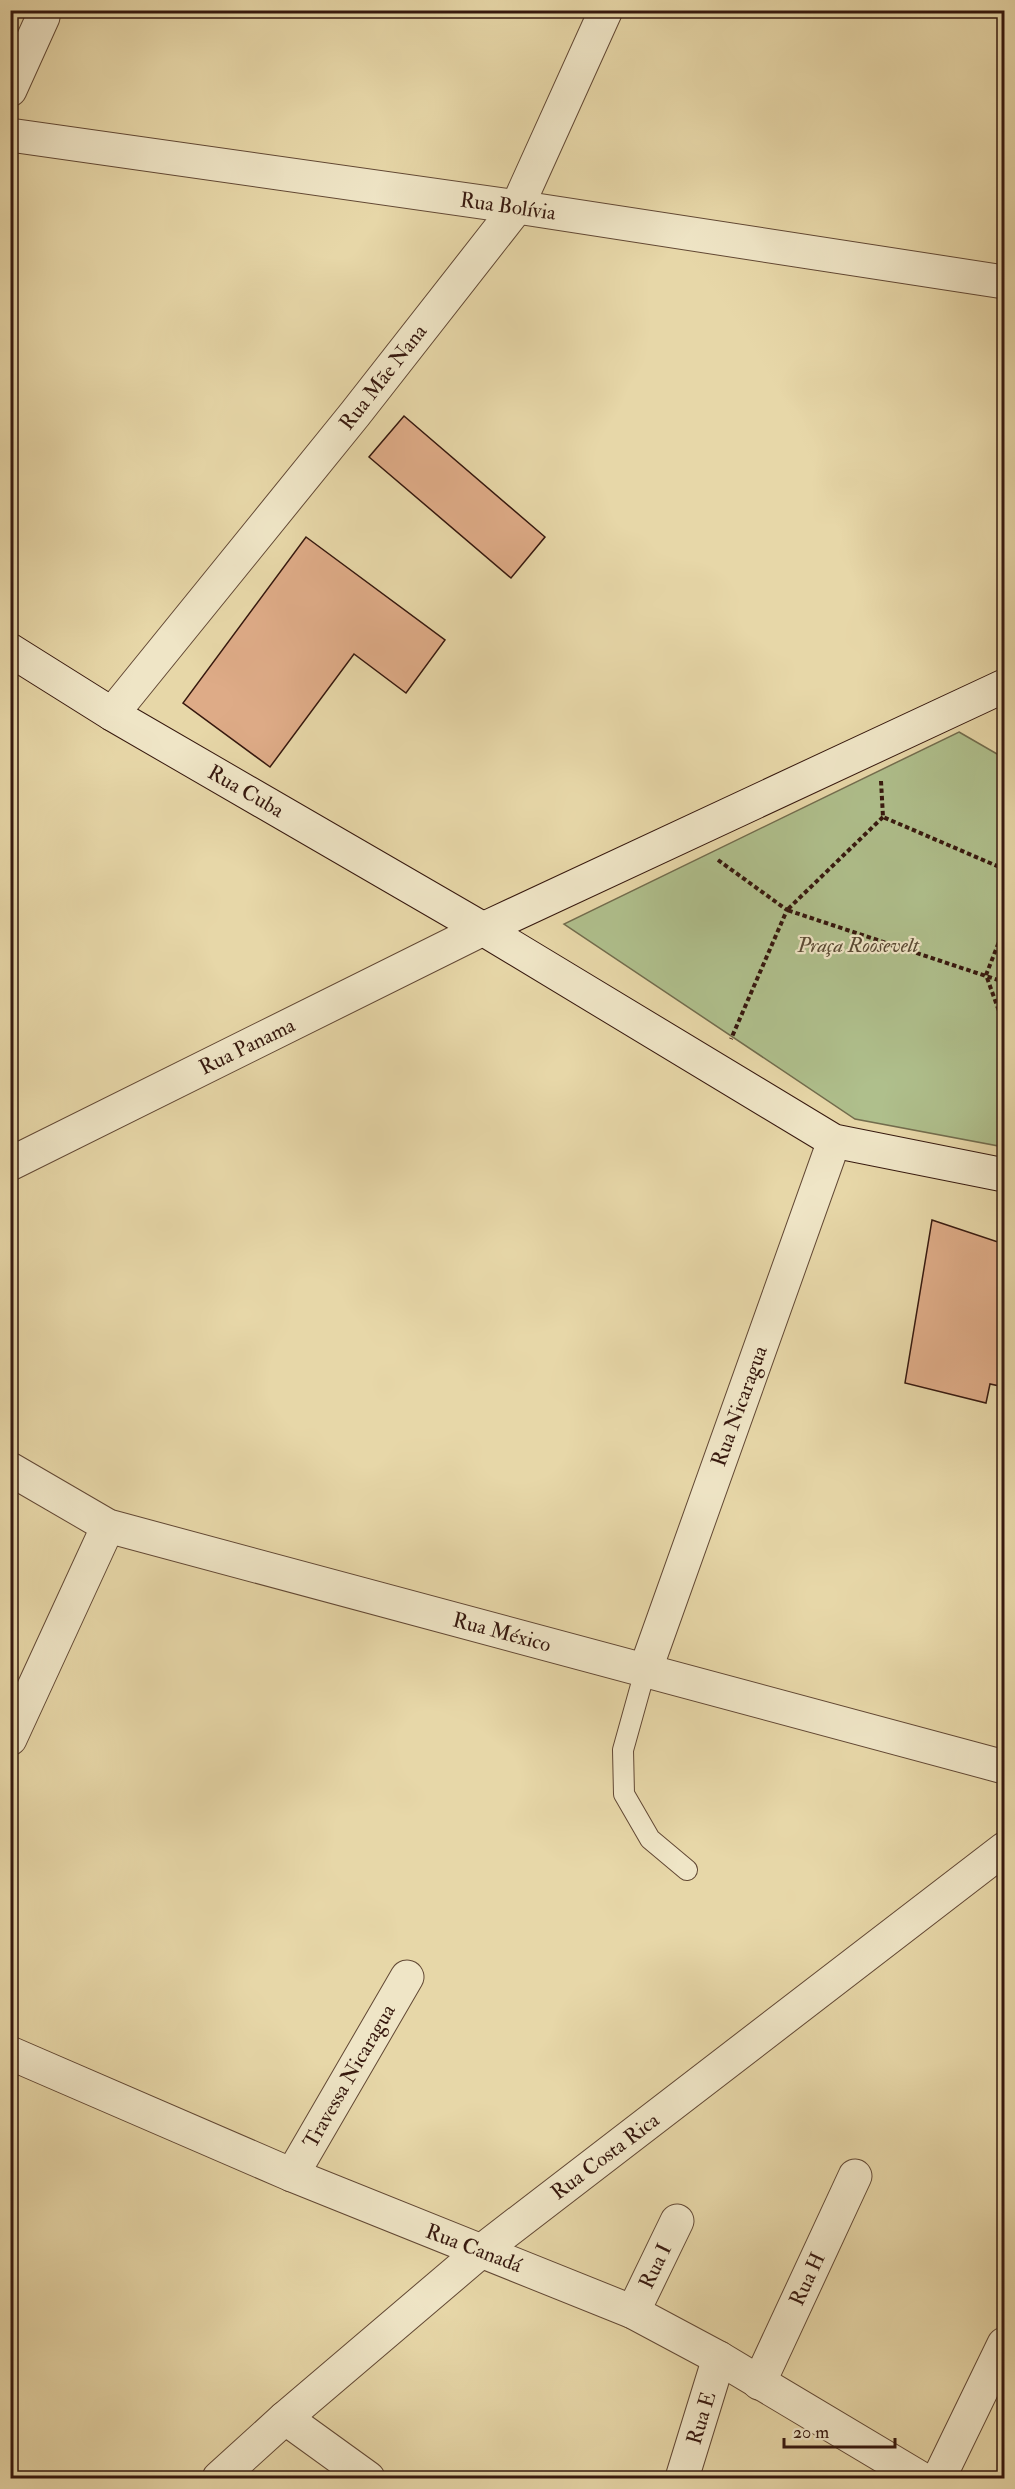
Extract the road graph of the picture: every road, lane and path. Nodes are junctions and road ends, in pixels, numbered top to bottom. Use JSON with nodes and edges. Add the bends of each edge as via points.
{"nodes":[{"id":1,"x":606,"y":10,"type":"edge"},
{"id":2,"x":43,"y":14,"type":"edge"},
{"id":3,"x":10,"y":90,"type":"edge"},
{"id":4,"x":10,"y":135,"type":"edge"},
{"id":5,"x":517,"y":207,"type":"junction"},
{"id":6,"x":1005,"y":282,"type":"edge"},
{"id":7,"x":10,"y":650,"type":"edge"},
{"id":8,"x":1005,"y":686,"type":"edge"},
{"id":9,"x":112,"y":714,"type":"junction"},
{"id":10,"x":879,"y":744,"type":"junction"},
{"id":11,"x":882,"y":817,"type":"junction"},
{"id":12,"x":684,"y":835,"type":"junction"},
{"id":13,"x":1005,"y":869,"type":"edge"},
{"id":14,"x":787,"y":910,"type":"junction"},
{"id":15,"x":483,"y":929,"type":"junction"},
{"id":16,"x":1005,"y":929,"type":"edge"},
{"id":17,"x":986,"y":975,"type":"junction"},
{"id":18,"x":1005,"y":981,"type":"edge"},
{"id":19,"x":1005,"y":1025,"type":"edge"},
{"id":20,"x":717,"y":1070,"type":"junction"},
{"id":21,"x":834,"y":1141,"type":"junction"},
{"id":22,"x":10,"y":1164,"type":"edge"},
{"id":23,"x":1005,"y":1174,"type":"edge"},
{"id":24,"x":10,"y":1469,"type":"edge"},
{"id":25,"x":108,"y":1526,"type":"junction"},
{"id":26,"x":645,"y":1671,"type":"junction"},
{"id":27,"x":10,"y":1739,"type":"edge"},
{"id":28,"x":1005,"y":1767,"type":"edge"},
{"id":29,"x":1005,"y":1849,"type":"edge"},
{"id":30,"x":687,"y":1870,"type":"dead end"},
{"id":31,"x":407,"y":1977,"type":"dead end"},
{"id":32,"x":10,"y":2053,"type":"edge"},
{"id":33,"x":292,"y":2175,"type":"junction"},
{"id":34,"x":855,"y":2176,"type":"dead end"},
{"id":35,"x":677,"y":2221,"type":"dead end"},
{"id":36,"x":480,"y":2252,"type":"junction"},
{"id":37,"x":633,"y":2312,"type":"junction"},
{"id":38,"x":1005,"y":2344,"type":"edge"},
{"id":39,"x":719,"y":2358,"type":"junction"},
{"id":40,"x":759,"y":2383,"type":"junction"},
{"id":41,"x":285,"y":2418,"type":"junction"},
{"id":42,"x":903,"y":2474,"type":"edge"},
{"id":43,"x":219,"y":2478,"type":"edge"},
{"id":44,"x":368,"y":2478,"type":"edge"},
{"id":45,"x":682,"y":2478,"type":"edge"},
{"id":46,"x":939,"y":2478,"type":"edge"}],
"edges":[{"from":1,"to":5,"type":"street","name":"Rua Mãe Nana"},
{"from":2,"to":3,"type":"street"},
{"from":4,"to":5,"type":"street","name":"Rua Bolívia"},
{"from":5,"to":6,"type":"street","name":"Rua Bolívia"},
{"from":5,"to":9,"type":"street","name":"Rua Mãe Nana"},
{"from":7,"to":9,"type":"street","name":"Rua Cuba"},
{"from":8,"to":10,"type":"street","name":"Rua Panama"},
{"from":9,"to":15,"type":"street","name":"Rua Cuba"},
{"from":10,"to":11,"type":"path"},
{"from":10,"to":12,"type":"street","name":"Rua Panama"},
{"from":11,"to":13,"type":"path"},
{"from":11,"to":14,"type":"path"},
{"from":12,"to":14,"type":"path"},
{"from":12,"to":15,"type":"street","name":"Rua Panama"},
{"from":14,"to":17,"type":"path"},
{"from":14,"to":20,"type":"path"},
{"from":15,"to":20,"type":"street","name":"Rua Cuba"},
{"from":15,"to":22,"type":"street","name":"Rua Panama"},
{"from":16,"to":17,"type":"path"},
{"from":17,"to":18,"type":"path"},
{"from":17,"to":19,"type":"path"},
{"from":20,"to":21,"type":"street","name":"Rua Cuba"},
{"from":21,"to":23,"type":"street"},
{"from":21,"to":26,"type":"street","name":"Rua Nicaragua"},
{"from":24,"to":25,"type":"street","name":"Rua México"},
{"from":25,"to":26,"type":"street","name":"Rua México"},
{"from":25,"to":27,"type":"street"},
{"from":26,"to":28,"type":"street","name":"Rua México"},
{"from":26,"to":30,"type":"lane","via":[[623,1750],[624,1794],[650,1839]]},
{"from":29,"to":36,"type":"street","name":"Rua Costa Rica"},
{"from":31,"to":33,"type":"street","name":"Travessa Nicaragua"},
{"from":32,"to":33,"type":"street","name":"Rua Canadá"},
{"from":33,"to":36,"type":"street","name":"Rua Canadá"},
{"from":34,"to":40,"type":"street","name":"Rua H"},
{"from":35,"to":37,"type":"street","name":"Rua I"},
{"from":36,"to":37,"type":"street","name":"Rua Canadá"},
{"from":36,"to":41,"type":"street","name":"Rua Costa Rica"},
{"from":37,"to":39,"type":"street","name":"Rua Canadá"},
{"from":38,"to":46,"type":"street"},
{"from":39,"to":40,"type":"street","name":"Rua Canadá"},
{"from":39,"to":45,"type":"street","name":"Rua E"},
{"from":40,"to":42,"type":"street","name":"Rua Canadá"},
{"from":41,"to":43,"type":"street","name":"Rua Costa Rica"},
{"from":41,"to":44,"type":"street"}]}
